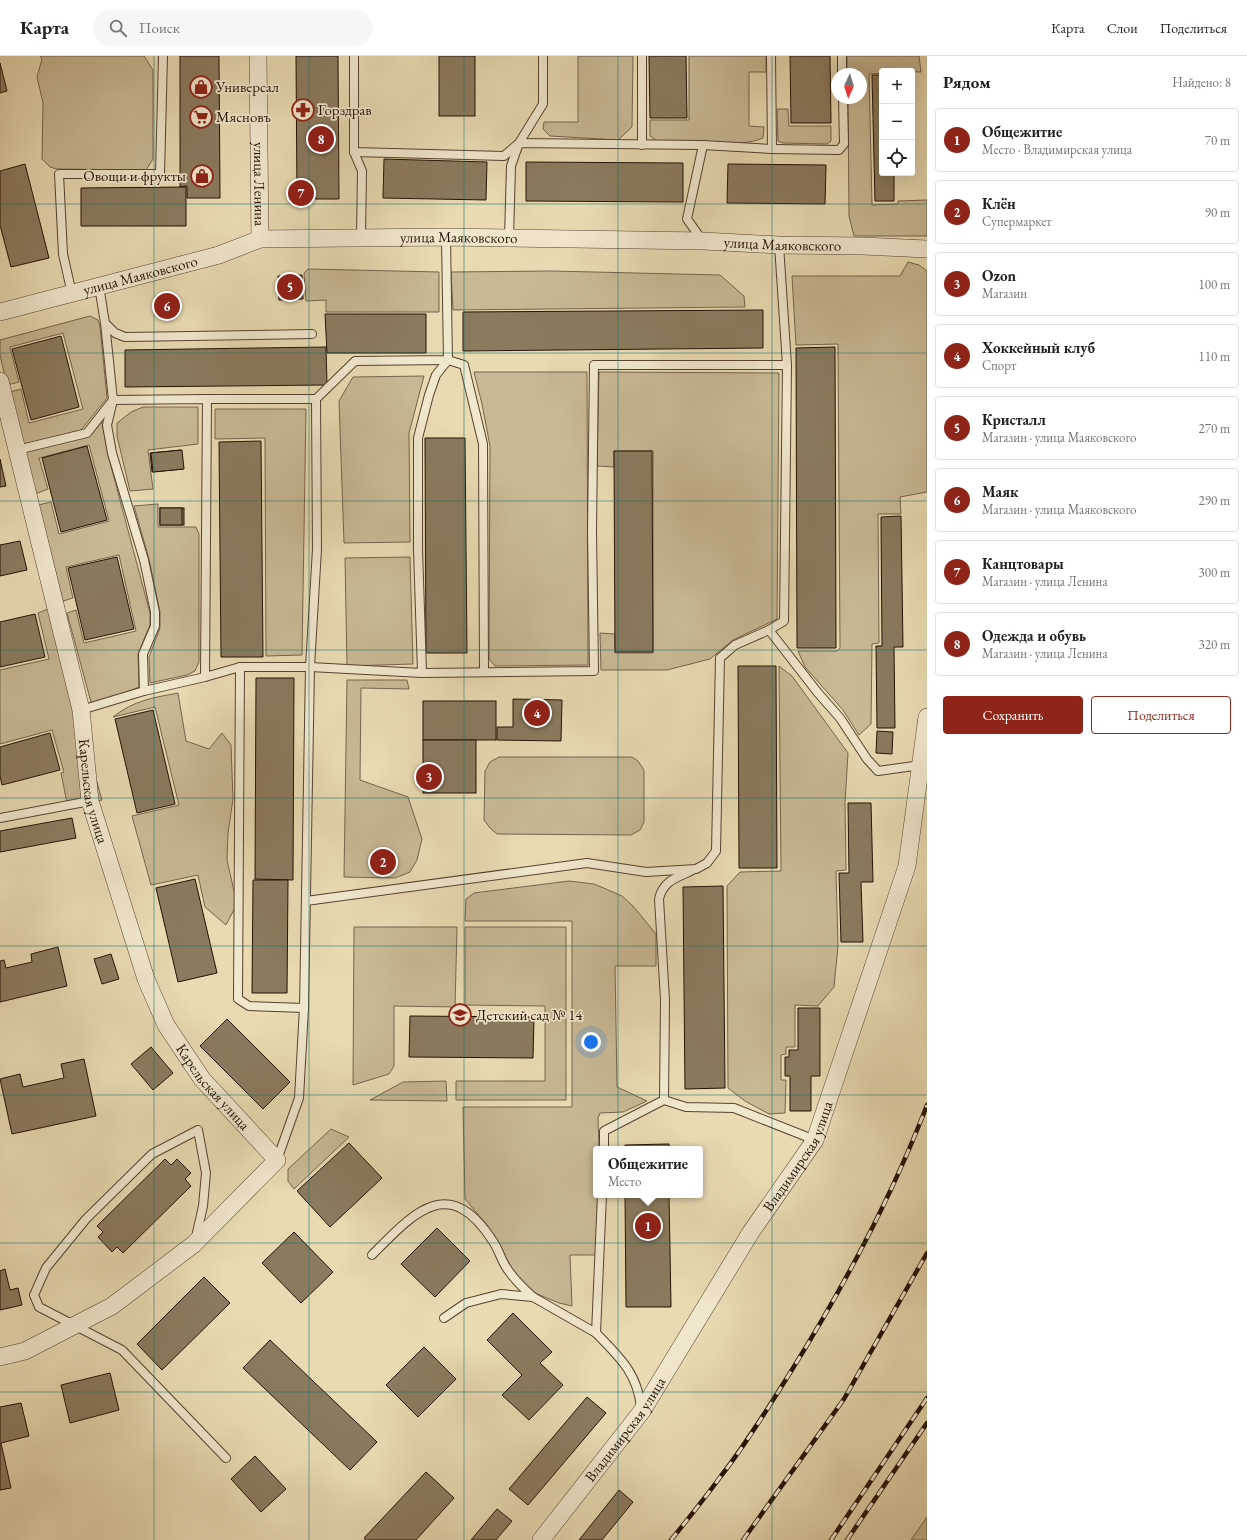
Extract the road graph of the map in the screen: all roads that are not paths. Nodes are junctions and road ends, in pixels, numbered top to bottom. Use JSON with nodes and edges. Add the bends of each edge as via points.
{"nodes":[{"id":1,"x":163,"y":56,"type":"edge"},
{"id":2,"x":258,"y":56,"type":"edge"},
{"id":3,"x":354,"y":56,"type":"edge"},
{"id":4,"x":543,"y":56,"type":"edge"},
{"id":5,"x":642,"y":56,"type":"edge"},
{"id":6,"x":771,"y":56,"type":"edge"},
{"id":7,"x":842,"y":56,"type":"edge"},
{"id":8,"x":842,"y":68,"type":"edge"},
{"id":9,"x":843,"y":104,"type":"edge"},
{"id":10,"x":519,"y":143,"type":"junction"},
{"id":11,"x":642,"y":145,"type":"junction"},
{"id":12,"x":703,"y":145,"type":"junction"},
{"id":13,"x":772,"y":148,"type":"junction"},
{"id":14,"x":354,"y":152,"type":"junction"},
{"id":15,"x":361,"y":237,"type":"junction"},
{"id":16,"x":446,"y":237,"type":"junction"},
{"id":17,"x":509,"y":238,"type":"junction"},
{"id":18,"x":260,"y":239,"type":"junction"},
{"id":19,"x":703,"y":241,"type":"junction"},
{"id":20,"x":779,"y":245,"type":"junction"},
{"id":21,"x":927,"y":248,"type":"edge"},
{"id":22,"x":99,"y":286,"type":"junction"},
{"id":23,"x":72,"y":294,"type":"junction"},
{"id":24,"x":0,"y":312,"type":"edge"},
{"id":25,"x":105,"y":323,"type":"junction"},
{"id":26,"x":312,"y":334,"type":"dead end"},
{"id":27,"x":448,"y":360,"type":"junction"},
{"id":28,"x":787,"y":366,"type":"junction"},
{"id":29,"x":0,"y":381,"type":"edge"},
{"id":30,"x":207,"y":399,"type":"junction"},
{"id":31,"x":316,"y":399,"type":"junction"},
{"id":32,"x":113,"y":400,"type":"junction"},
{"id":33,"x":17,"y":450,"type":"junction"},
{"id":34,"x":769,"y":630,"type":"junction"},
{"id":35,"x":240,"y":667,"type":"junction"},
{"id":36,"x":310,"y":667,"type":"junction"},
{"id":37,"x":484,"y":672,"type":"junction"},
{"id":38,"x":422,"y":673,"type":"junction"},
{"id":39,"x":205,"y":677,"type":"junction"},
{"id":40,"x":144,"y":691,"type":"junction"},
{"id":41,"x":81,"y":710,"type":"junction"},
{"id":42,"x":927,"y":716,"type":"edge"},
{"id":43,"x":921,"y":764,"type":"junction"},
{"id":44,"x":90,"y":801,"type":"junction"},
{"id":45,"x":0,"y":818,"type":"edge"},
{"id":46,"x":696,"y":869,"type":"junction"},
{"id":47,"x":306,"y":901,"type":"junction"},
{"id":48,"x":304,"y":1008,"type":"junction"},
{"id":49,"x":664,"y":1100,"type":"junction"},
{"id":50,"x":815,"y":1140,"type":"junction"},
{"id":51,"x":604,"y":1146,"type":"edge"},
{"id":52,"x":278,"y":1160,"type":"junction"},
{"id":53,"x":602,"y":1198,"type":"edge"},
{"id":54,"x":194,"y":1244,"type":"junction"},
{"id":55,"x":372,"y":1255,"type":"dead end"},
{"id":56,"x":533,"y":1297,"type":"junction"},
{"id":57,"x":444,"y":1318,"type":"dead end"},
{"id":58,"x":76,"y":1325,"type":"junction"},
{"id":59,"x":596,"y":1333,"type":"junction"},
{"id":60,"x":0,"y":1357,"type":"edge"},
{"id":61,"x":642,"y":1410,"type":"junction"},
{"id":62,"x":226,"y":1458,"type":"dead end"},
{"id":63,"x":541,"y":1540,"type":"edge"}],
"edges":[{"from":1,"to":23,"type":"lane","via":[[160,174],[59,174],[63,254]]},
{"from":2,"to":18,"type":"street","name":"улица Ленина"},
{"from":3,"to":14,"type":"lane"},
{"from":4,"to":10,"type":"lane","via":[[543,104]]},
{"from":5,"to":11,"type":"lane"},
{"from":6,"to":13,"type":"lane"},
{"from":7,"to":8,"type":"lane"},
{"from":9,"to":13,"type":"lane","via":[[844,144],[839,150]]},
{"from":10,"to":11,"type":"lane"},
{"from":10,"to":14,"type":"lane","via":[[504,156]]},
{"from":10,"to":17,"type":"lane","via":[[511,166]]},
{"from":11,"to":12,"type":"lane"},
{"from":12,"to":13,"type":"lane"},
{"from":12,"to":19,"type":"lane","via":[[688,219]]},
{"from":14,"to":15,"type":"lane","via":[[362,170]]},
{"from":15,"to":16,"type":"street","name":"улица Маяковского"},
{"from":15,"to":18,"type":"street","name":"улица Маяковского"},
{"from":16,"to":17,"type":"street","name":"улица Маяковского"},
{"from":16,"to":27,"type":"lane"},
{"from":17,"to":19,"type":"street","name":"улица Маяковского"},
{"from":18,"to":22,"type":"street","name":"улица Маяковского","via":[[219,256]]},
{"from":19,"to":20,"type":"street","name":"улица Маяковского"},
{"from":20,"to":21,"type":"street","name":"улица Маяковского"},
{"from":20,"to":28,"type":"lane"},
{"from":22,"to":23,"type":"street","name":"улица Маяковского"},
{"from":22,"to":25,"type":"lane"},
{"from":23,"to":24,"type":"street","name":"улица Маяковского"},
{"from":25,"to":26,"type":"lane","via":[[115,333],[125,337]]},
{"from":25,"to":32,"type":"lane"},
{"from":27,"to":31,"type":"lane","via":[[355,361]]},
{"from":27,"to":37,"type":"lane","via":[[464,365],[483,444]]},
{"from":27,"to":38,"type":"lane","via":[[436,375],[428,395],[418,438]]},
{"from":28,"to":34,"type":"lane","via":[[784,622]]},
{"from":28,"to":37,"type":"lane","via":[[594,365],[594,671]]},
{"from":29,"to":33,"type":"street","name":"Карельская улица"},
{"from":30,"to":31,"type":"lane"},
{"from":30,"to":32,"type":"lane"},
{"from":30,"to":39,"type":"lane"},
{"from":31,"to":36,"type":"lane","via":[[317,550]]},
{"from":32,"to":33,"type":"lane","via":[[87,433]]},
{"from":32,"to":40,"type":"lane","via":[[107,425],[111,446],[144,560],[155,612],[155,626],[144,654]]},
{"from":33,"to":41,"type":"street","name":"Карельская улица"},
{"from":34,"to":43,"type":"lane","via":[[840,718],[878,772]]},
{"from":34,"to":46,"type":"lane","via":[[735,645],[720,658],[716,852],[707,863]]},
{"from":35,"to":36,"type":"lane"},
{"from":35,"to":39,"type":"lane"},
{"from":35,"to":48,"type":"lane","via":[[238,999],[249,1006]]},
{"from":36,"to":38,"type":"lane"},
{"from":36,"to":47,"type":"lane"},
{"from":37,"to":38,"type":"lane"},
{"from":39,"to":40,"type":"lane"},
{"from":40,"to":41,"type":"lane"},
{"from":41,"to":44,"type":"street","name":"Карельская улица"},
{"from":42,"to":43,"type":"street","name":"Владимирская улица"},
{"from":43,"to":50,"type":"street","name":"Владимирская улица","via":[[907,866]]},
{"from":44,"to":45,"type":"lane"},
{"from":44,"to":52,"type":"street","name":"Карельская улица","via":[[146,979],[166,1025],[202,1079]]},
{"from":46,"to":47,"type":"lane","via":[[646,872],[587,863]]},
{"from":46,"to":49,"type":"lane","via":[[667,882],[661,890],[665,1000]]},
{"from":47,"to":48,"type":"lane"},
{"from":48,"to":52,"type":"lane","via":[[299,1098]]},
{"from":49,"to":50,"type":"lane","via":[[686,1107],[734,1108]]},
{"from":49,"to":51,"type":"lane","via":[[604,1131]]},
{"from":50,"to":61,"type":"street","name":"Владимирская улица","via":[[751,1232]]},
{"from":52,"to":54,"type":"street"},
{"from":53,"to":59,"type":"lane"},
{"from":54,"to":58,"type":"street","via":[[112,1306]]},
{"from":54,"to":58,"type":"lane","via":[[203,1206],[206,1173],[198,1130],[152,1154],[86,1219],[46,1268],[34,1294],[39,1307]]},
{"from":55,"to":56,"type":"lane","via":[[420,1211],[431,1205],[447,1204],[472,1216],[493,1241],[507,1270]]},
{"from":56,"to":57,"type":"lane","via":[[501,1294],[466,1303]]},
{"from":56,"to":59,"type":"lane"},
{"from":58,"to":60,"type":"street","via":[[25,1352]]},
{"from":58,"to":62,"type":"lane","via":[[122,1350]]},
{"from":59,"to":61,"type":"lane","via":[[625,1363],[639,1392]]},
{"from":61,"to":63,"type":"street","name":"Владимирская улица"}]}
